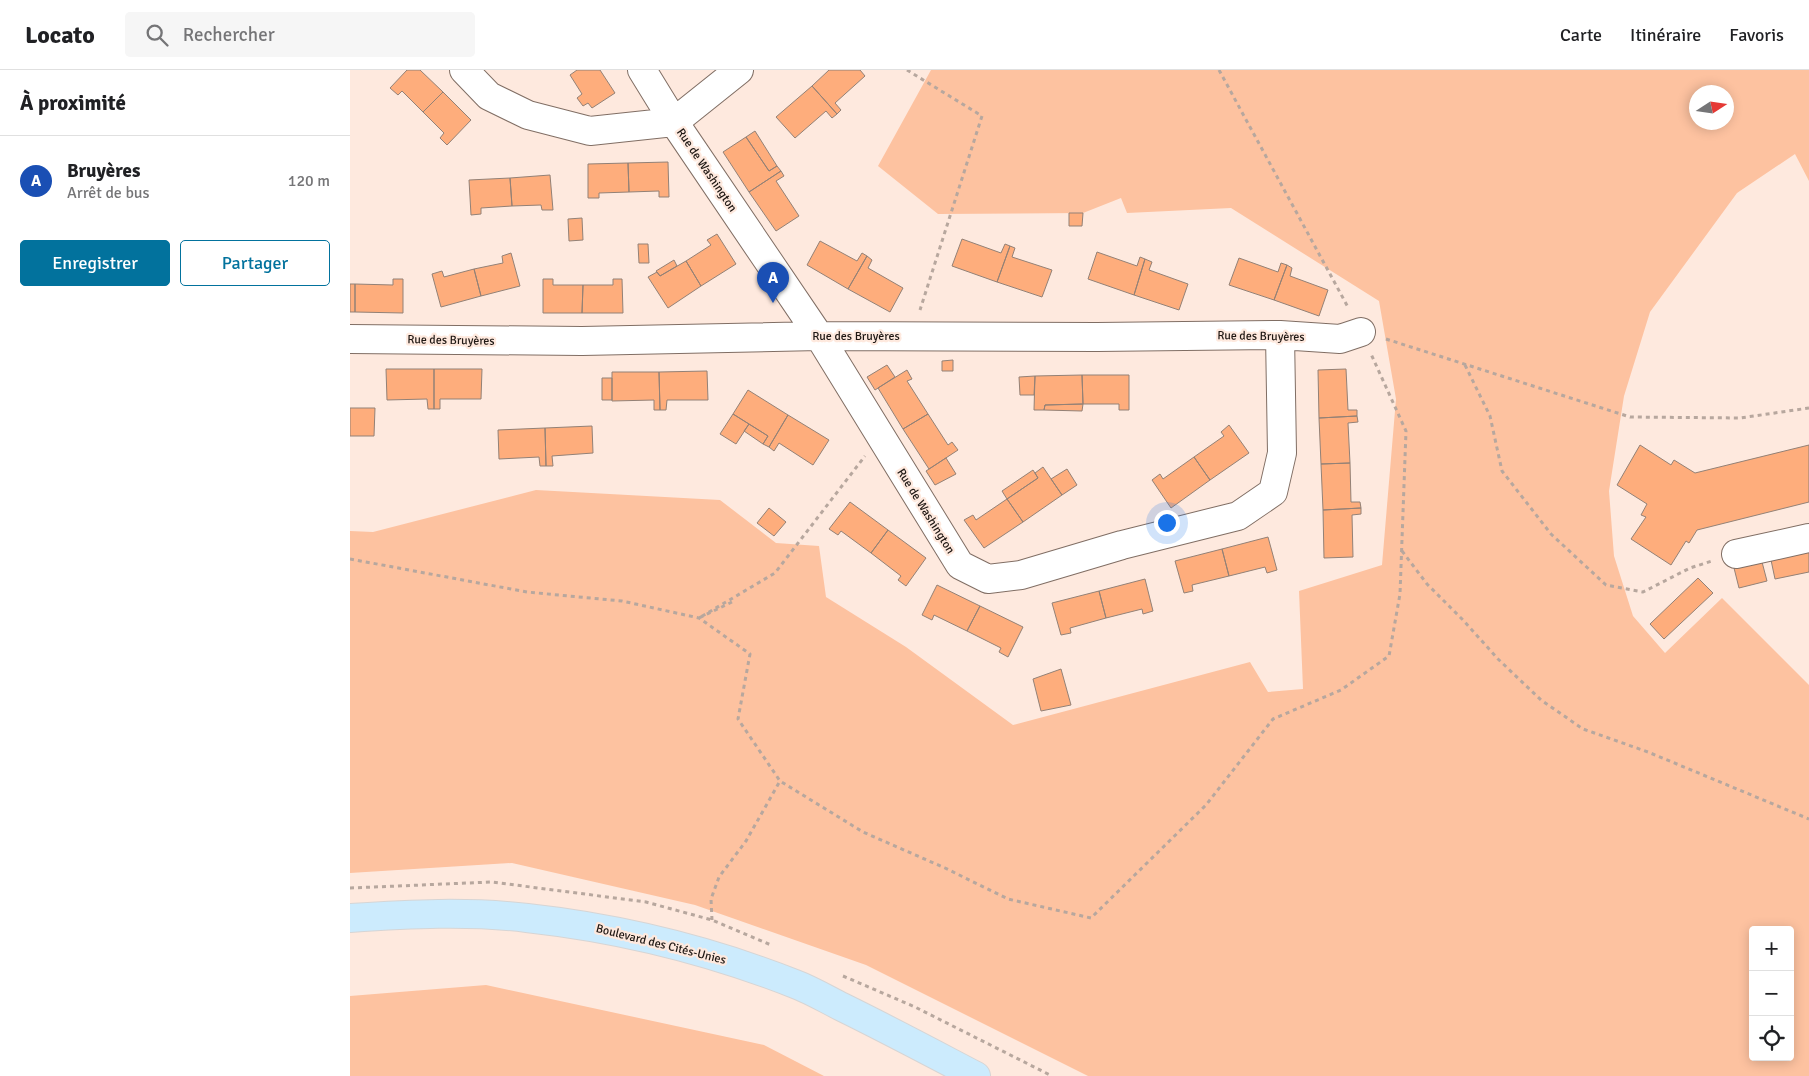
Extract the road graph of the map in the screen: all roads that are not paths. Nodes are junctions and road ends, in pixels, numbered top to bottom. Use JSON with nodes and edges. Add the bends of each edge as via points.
{"nodes":[{"id":1,"x":464,"y":70,"type":"edge"},
{"id":2,"x":642,"y":70,"type":"edge"},
{"id":3,"x":739,"y":70,"type":"edge"},
{"id":4,"x":674,"y":122,"type":"junction"},
{"id":5,"x":1362,"y":332,"type":"road end"},
{"id":6,"x":1280,"y":335,"type":"junction"},
{"id":7,"x":819,"y":336,"type":"junction"},
{"id":8,"x":350,"y":339,"type":"edge"},
{"id":9,"x":1809,"y":538,"type":"edge"},
{"id":10,"x":1736,"y":554,"type":"road end"},
{"id":11,"x":350,"y":918,"type":"edge"},
{"id":12,"x":976,"y":1076,"type":"edge"}],
"edges":[{"from":1,"to":4,"type":"street","via":[[489,96],[528,115],[590,131]]},
{"from":2,"to":4,"type":"street","name":"Rue de Washington"},
{"from":3,"to":4,"type":"street"},
{"from":4,"to":7,"type":"street","name":"Rue de Washington"},
{"from":5,"to":6,"type":"street","name":"Rue des Bruyères","via":[[1340,339]]},
{"from":6,"to":7,"type":"street","name":"Rue des Bruyères"},
{"from":6,"to":7,"type":"street","name":"Rue de Washington","via":[[1282,453],[1273,492],[1238,516],[1021,575],[988,579],[960,565]]},
{"from":7,"to":8,"type":"street","name":"Rue des Bruyères","via":[[582,341]]},
{"from":9,"to":10,"type":"street"},
{"from":11,"to":12,"type":"main road","name":"Boulevard des Cités-Unies","via":[[426,914],[526,918],[590,926],[662,942],[713,955],[796,984]]}]}
